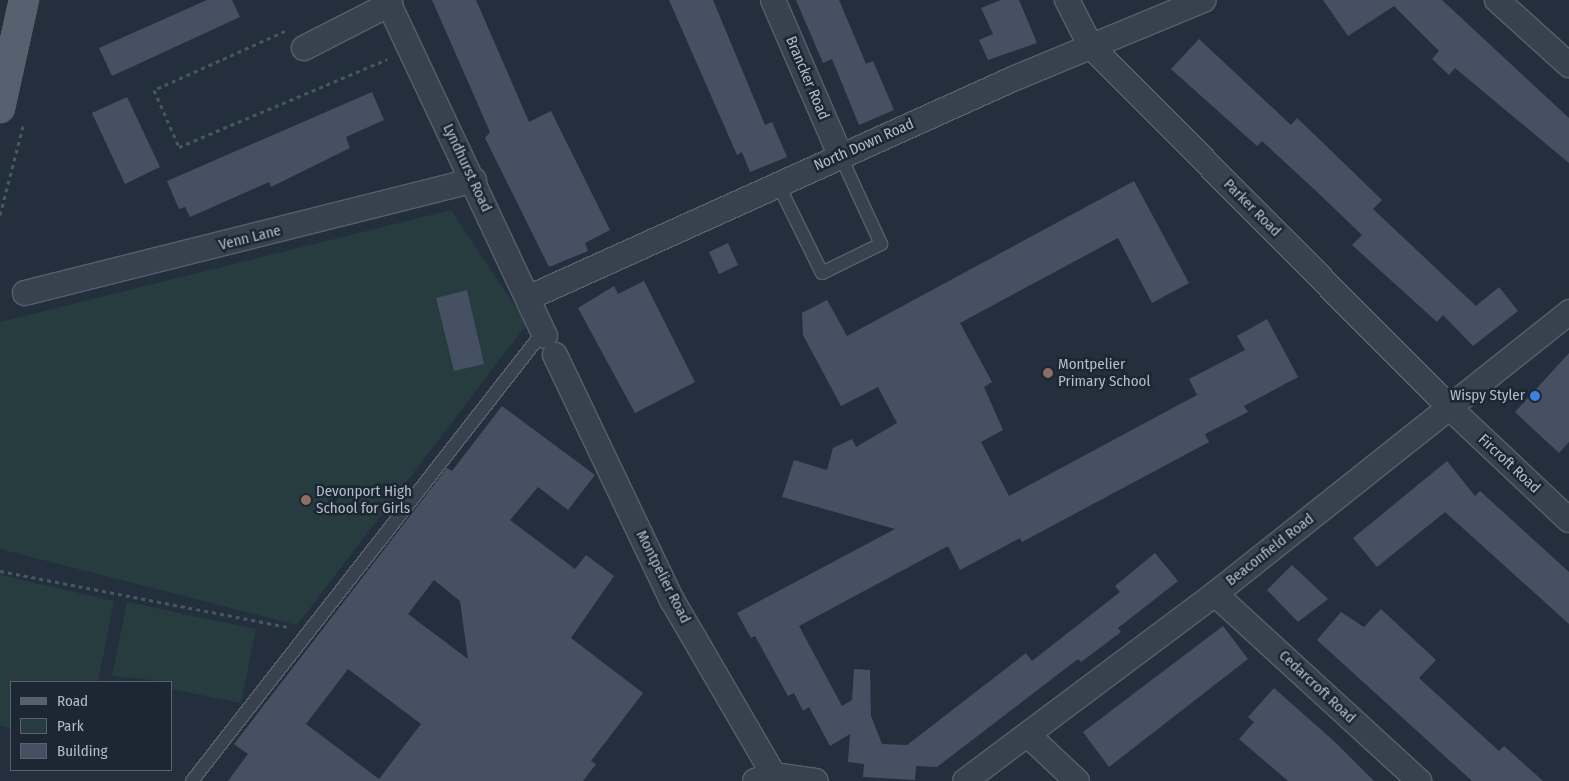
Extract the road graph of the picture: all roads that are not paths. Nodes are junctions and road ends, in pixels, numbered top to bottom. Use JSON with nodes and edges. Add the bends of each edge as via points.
{"nodes":[{"id":1,"x":24,"y":0,"type":"edge"},
{"id":2,"x":773,"y":0,"type":"edge"},
{"id":3,"x":1067,"y":0,"type":"edge"},
{"id":4,"x":1203,"y":0,"type":"edge"},
{"id":5,"x":1497,"y":0,"type":"edge"},
{"id":6,"x":388,"y":2,"type":"edge"},
{"id":7,"x":299,"y":37,"type":"road end"},
{"id":8,"x":1090,"y":44,"type":"junction"},
{"id":9,"x":1569,"y":65,"type":"edge"},
{"id":10,"x":0,"y":108,"type":"edge"},
{"id":11,"x":840,"y":156,"type":"junction"},
{"id":12,"x":474,"y":180,"type":"junction"},
{"id":13,"x":778,"y":184,"type":"junction"},
{"id":14,"x":25,"y":294,"type":"dead end"},
{"id":15,"x":528,"y":298,"type":"junction"},
{"id":16,"x":1569,"y":312,"type":"edge"},
{"id":17,"x":548,"y":341,"type":"junction"},
{"id":18,"x":1450,"y":408,"type":"junction"},
{"id":19,"x":1569,"y":520,"type":"edge"},
{"id":20,"x":1215,"y":594,"type":"junction"},
{"id":21,"x":1028,"y":736,"type":"junction"},
{"id":22,"x":765,"y":778,"type":"edge"},
{"id":23,"x":192,"y":781,"type":"edge"},
{"id":24,"x":816,"y":781,"type":"edge"},
{"id":25,"x":965,"y":781,"type":"edge"},
{"id":26,"x":1078,"y":781,"type":"edge"},
{"id":27,"x":1418,"y":781,"type":"edge"}],
"edges":[{"from":1,"to":10,"type":"main road"},
{"from":2,"to":11,"type":"street","name":"Brancker Road"},
{"from":3,"to":8,"type":"street","name":"Parker Road"},
{"from":4,"to":8,"type":"street","name":"North Down Road"},
{"from":5,"to":9,"type":"street"},
{"from":6,"to":7,"type":"street"},
{"from":6,"to":12,"type":"street","name":"Lyndhurst Road"},
{"from":8,"to":11,"type":"street","name":"North Down Road"},
{"from":8,"to":18,"type":"street","name":"Parker Road"},
{"from":11,"to":13,"type":"street","name":"North Down Road"},
{"from":11,"to":13,"type":"lane","via":[[881,244],[822,273]]},
{"from":12,"to":14,"type":"street","name":"Venn Lane"},
{"from":12,"to":15,"type":"street","name":"Lyndhurst Road"},
{"from":13,"to":15,"type":"street","name":"North Down Road"},
{"from":15,"to":17,"type":"street","name":"Lyndhurst Road"},
{"from":16,"to":18,"type":"street","name":"Beaconfield Road"},
{"from":17,"to":22,"type":"street","name":"Montpelier Road","via":[[672,600]]},
{"from":17,"to":23,"type":"lane","via":[[309,631]]},
{"from":18,"to":19,"type":"street","name":"Fircroft Road"},
{"from":18,"to":20,"type":"street","name":"Beaconfield Road"},
{"from":20,"to":21,"type":"street","name":"Beaconfield Road"},
{"from":20,"to":27,"type":"street","name":"Cedarcroft Road"},
{"from":21,"to":25,"type":"street","name":"Beaconfield Road"},
{"from":21,"to":26,"type":"street"},
{"from":22,"to":24,"type":"street"}]}
